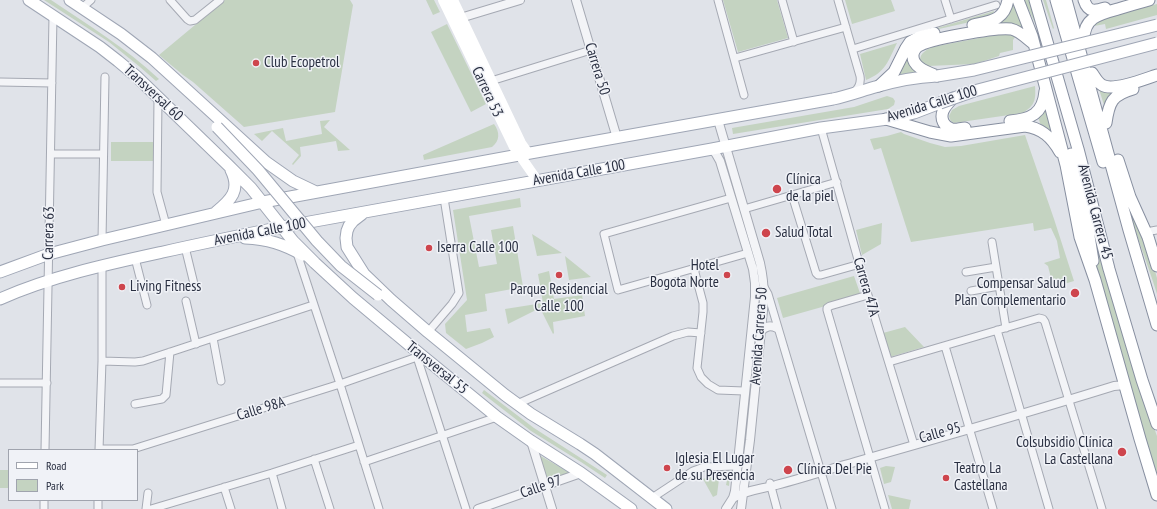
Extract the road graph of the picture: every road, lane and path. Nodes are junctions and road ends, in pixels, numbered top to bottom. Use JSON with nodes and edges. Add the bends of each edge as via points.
{"nodes":[{"id":1,"x":29,"y":0,"type":"edge"},
{"id":2,"x":70,"y":0,"type":"edge"},
{"id":3,"x":91,"y":0,"type":"edge"},
{"id":4,"x":170,"y":0,"type":"edge"},
{"id":5,"x":220,"y":0,"type":"edge"},
{"id":6,"x":444,"y":0,"type":"edge"},
{"id":7,"x":453,"y":0,"type":"edge"},
{"id":8,"x":520,"y":0,"type":"edge"},
{"id":9,"x":576,"y":0,"type":"edge"},
{"id":10,"x":718,"y":0,"type":"edge"},
{"id":11,"x":782,"y":0,"type":"edge"},
{"id":12,"x":838,"y":0,"type":"edge"},
{"id":13,"x":945,"y":0,"type":"edge"},
{"id":14,"x":1008,"y":0,"type":"edge"},
{"id":15,"x":1018,"y":0,"type":"edge"},
{"id":16,"x":1021,"y":0,"type":"edge"},
{"id":17,"x":1035,"y":0,"type":"edge"},
{"id":18,"x":1056,"y":0,"type":"edge"},
{"id":19,"x":1066,"y":0,"type":"edge"},
{"id":20,"x":1074,"y":0,"type":"edge"},
{"id":21,"x":1084,"y":0,"type":"edge"},
{"id":22,"x":1131,"y":0,"type":"edge"},
{"id":23,"x":1149,"y":0,"type":"edge"},
{"id":24,"x":508,"y":2,"type":"edge"},
{"id":25,"x":996,"y":5,"type":"dead end"},
{"id":26,"x":82,"y":8,"type":"junction"},
{"id":27,"x":53,"y":16,"type":"junction"},
{"id":28,"x":458,"y":19,"type":"junction"},
{"id":29,"x":951,"y":19,"type":"junction"},
{"id":30,"x":1157,"y":25,"type":"edge"},
{"id":31,"x":846,"y":27,"type":"junction"},
{"id":32,"x":1084,"y":41,"type":"junction"},
{"id":33,"x":794,"y":42,"type":"junction"},
{"id":34,"x":1157,"y":43,"type":"edge"},
{"id":35,"x":1034,"y":44,"type":"junction"},
{"id":36,"x":853,"y":49,"type":"junction"},
{"id":37,"x":591,"y":50,"type":"junction"},
{"id":38,"x":735,"y":58,"type":"junction"},
{"id":39,"x":1092,"y":73,"type":"junction"},
{"id":40,"x":860,"y":76,"type":"junction"},
{"id":41,"x":937,"y":76,"type":"junction"},
{"id":42,"x":1157,"y":76,"type":"edge"},
{"id":43,"x":105,"y":77,"type":"dead end"},
{"id":44,"x":491,"y":81,"type":"junction"},
{"id":45,"x":0,"y":82,"type":"edge"},
{"id":46,"x":52,"y":83,"type":"junction"},
{"id":47,"x":1157,"y":83,"type":"edge"},
{"id":48,"x":877,"y":87,"type":"junction"},
{"id":49,"x":1046,"y":88,"type":"junction"},
{"id":50,"x":744,"y":95,"type":"dead end"},
{"id":51,"x":851,"y":95,"type":"junction"},
{"id":52,"x":196,"y":97,"type":"junction"},
{"id":53,"x":158,"y":98,"type":"junction"},
{"id":54,"x":953,"y":98,"type":"junction"},
{"id":55,"x":886,"y":119,"type":"junction"},
{"id":56,"x":718,"y":120,"type":"junction"},
{"id":57,"x":1106,"y":123,"type":"junction"},
{"id":58,"x":821,"y":128,"type":"junction"},
{"id":59,"x":617,"y":138,"type":"junction"},
{"id":60,"x":726,"y":146,"type":"junction"},
{"id":61,"x":712,"y":149,"type":"junction"},
{"id":62,"x":51,"y":154,"type":"junction"},
{"id":63,"x":104,"y":154,"type":"junction"},
{"id":64,"x":524,"y":154,"type":"junction"},
{"id":65,"x":1066,"y":165,"type":"junction"},
{"id":66,"x":229,"y":166,"type":"junction"},
{"id":67,"x":537,"y":180,"type":"junction"},
{"id":68,"x":837,"y":182,"type":"junction"},
{"id":69,"x":316,"y":192,"type":"junction"},
{"id":70,"x":792,"y":195,"type":"junction"},
{"id":71,"x":444,"y":198,"type":"junction"},
{"id":72,"x":731,"y":198,"type":"junction"},
{"id":73,"x":263,"y":202,"type":"junction"},
{"id":74,"x":744,"y":209,"type":"junction"},
{"id":75,"x":364,"y":212,"type":"junction"},
{"id":76,"x":213,"y":214,"type":"junction"},
{"id":77,"x":166,"y":225,"type":"junction"},
{"id":78,"x":282,"y":227,"type":"junction"},
{"id":79,"x":1129,"y":230,"type":"junction"},
{"id":80,"x":1152,"y":231,"type":"edge"},
{"id":81,"x":222,"y":239,"type":"junction"},
{"id":82,"x":102,"y":240,"type":"junction"},
{"id":83,"x":293,"y":240,"type":"junction"},
{"id":84,"x":992,"y":242,"type":"dead end"},
{"id":85,"x":185,"y":247,"type":"junction"},
{"id":86,"x":296,"y":252,"type":"junction"},
{"id":87,"x":748,"y":253,"type":"junction"},
{"id":88,"x":49,"y":254,"type":"junction"},
{"id":89,"x":135,"y":258,"type":"junction"},
{"id":90,"x":315,"y":263,"type":"junction"},
{"id":91,"x":860,"y":264,"type":"junction"},
{"id":92,"x":102,"y":266,"type":"junction"},
{"id":93,"x":1157,"y":266,"type":"edge"},
{"id":94,"x":996,"y":267,"type":"junction"},
{"id":95,"x":694,"y":268,"type":"junction"},
{"id":96,"x":753,"y":269,"type":"junction"},
{"id":97,"x":0,"y":272,"type":"edge"},
{"id":98,"x":966,"y":272,"type":"dead end"},
{"id":99,"x":1095,"y":280,"type":"junction"},
{"id":100,"x":48,"y":281,"type":"junction"},
{"id":101,"x":999,"y":286,"type":"junction"},
{"id":102,"x":764,"y":287,"type":"junction"},
{"id":103,"x":196,"y":288,"type":"dead end"},
{"id":104,"x":971,"y":291,"type":"dead end"},
{"id":105,"x":868,"y":295,"type":"junction"},
{"id":106,"x":0,"y":299,"type":"edge"},
{"id":107,"x":186,"y":301,"type":"dead end"},
{"id":108,"x":392,"y":301,"type":"junction"},
{"id":109,"x":147,"y":305,"type":"dead end"},
{"id":110,"x":313,"y":305,"type":"junction"},
{"id":111,"x":1157,"y":325,"type":"edge"},
{"id":112,"x":777,"y":328,"type":"junction"},
{"id":113,"x":1006,"y":328,"type":"junction"},
{"id":114,"x":997,"y":330,"type":"junction"},
{"id":115,"x":761,"y":331,"type":"junction"},
{"id":116,"x":428,"y":332,"type":"junction"},
{"id":117,"x":701,"y":333,"type":"junction"},
{"id":118,"x":213,"y":338,"type":"junction"},
{"id":119,"x":196,"y":344,"type":"junction"},
{"id":120,"x":945,"y":346,"type":"junction"},
{"id":121,"x":170,"y":352,"type":"junction"},
{"id":122,"x":418,"y":356,"type":"junction"},
{"id":123,"x":102,"y":361,"type":"junction"},
{"id":124,"x":889,"y":362,"type":"junction"},
{"id":125,"x":221,"y":381,"type":"dead end"},
{"id":126,"x":1123,"y":381,"type":"junction"},
{"id":127,"x":0,"y":383,"type":"edge"},
{"id":128,"x":47,"y":383,"type":"junction"},
{"id":129,"x":340,"y":384,"type":"junction"},
{"id":130,"x":744,"y":391,"type":"junction"},
{"id":131,"x":1069,"y":397,"type":"junction"},
{"id":132,"x":135,"y":404,"type":"dead end"},
{"id":133,"x":517,"y":404,"type":"junction"},
{"id":134,"x":1021,"y":412,"type":"junction"},
{"id":135,"x":497,"y":417,"type":"junction"},
{"id":136,"x":1157,"y":424,"type":"edge"},
{"id":137,"x":969,"y":427,"type":"junction"},
{"id":138,"x":442,"y":436,"type":"junction"},
{"id":139,"x":531,"y":441,"type":"junction"},
{"id":140,"x":913,"y":443,"type":"junction"},
{"id":141,"x":359,"y":445,"type":"junction"},
{"id":142,"x":45,"y":449,"type":"edge"},
{"id":143,"x":99,"y":449,"type":"edge"},
{"id":144,"x":133,"y":449,"type":"edge"},
{"id":145,"x":869,"y":456,"type":"junction"},
{"id":146,"x":314,"y":459,"type":"junction"},
{"id":147,"x":364,"y":462,"type":"junction"},
{"id":148,"x":737,"y":466,"type":"junction"},
{"id":149,"x":820,"y":470,"type":"junction"},
{"id":150,"x":272,"y":473,"type":"junction"},
{"id":151,"x":580,"y":473,"type":"junction"},
{"id":152,"x":545,"y":485,"type":"junction"},
{"id":153,"x":770,"y":485,"type":"junction"},
{"id":154,"x":224,"y":487,"type":"junction"},
{"id":155,"x":148,"y":493,"type":"dead end"},
{"id":156,"x":744,"y":493,"type":"junction"},
{"id":157,"x":1157,"y":495,"type":"edge"},
{"id":158,"x":652,"y":498,"type":"junction"},
{"id":159,"x":733,"y":498,"type":"junction"},
{"id":160,"x":179,"y":501,"type":"junction"},
{"id":161,"x":146,"y":509,"type":"edge"},
{"id":162,"x":151,"y":509,"type":"edge"},
{"id":163,"x":181,"y":509,"type":"edge"},
{"id":164,"x":231,"y":509,"type":"edge"},
{"id":165,"x":282,"y":509,"type":"edge"},
{"id":166,"x":330,"y":509,"type":"edge"},
{"id":167,"x":379,"y":509,"type":"edge"},
{"id":168,"x":466,"y":509,"type":"edge"},
{"id":169,"x":478,"y":509,"type":"edge"},
{"id":170,"x":552,"y":509,"type":"edge"},
{"id":171,"x":631,"y":509,"type":"edge"},
{"id":172,"x":666,"y":509,"type":"edge"},
{"id":173,"x":726,"y":509,"type":"edge"},
{"id":174,"x":741,"y":509,"type":"edge"},
{"id":175,"x":778,"y":509,"type":"edge"},
{"id":176,"x":832,"y":509,"type":"edge"},
{"id":177,"x":885,"y":509,"type":"edge"},
{"id":178,"x":993,"y":509,"type":"edge"},
{"id":179,"x":1049,"y":509,"type":"edge"},
{"id":180,"x":1102,"y":509,"type":"edge"}],
"edges":[{"from":1,"to":27,"type":"main road","name":"Transversal 60"},
{"from":2,"to":26,"type":"main road","name":"Transversal 60"},
{"from":3,"to":26,"type":"street"},
{"from":4,"to":5,"type":"street","via":[[190,21],[195,20]]},
{"from":6,"to":28,"type":"main road","name":"Carrera 53"},
{"from":7,"to":28,"type":"main road","name":"Carrera 53"},
{"from":8,"to":24,"type":"street"},
{"from":9,"to":37,"type":"street","name":"Carrera 50"},
{"from":10,"to":38,"type":"street"},
{"from":11,"to":33,"type":"street"},
{"from":12,"to":31,"type":"street"},
{"from":13,"to":29,"type":"street"},
{"from":14,"to":48,"type":"main road","via":[[1003,14],[992,21],[914,39],[906,48],[894,72]]},
{"from":15,"to":35,"type":"main road","name":"Avenida Carrera 45"},
{"from":16,"to":99,"type":"main road","name":"Avenida Carrera 45","via":[[1035,28],[1079,180]]},
{"from":17,"to":136,"type":"main road","name":"Avenida Carrera 45","via":[[1110,269]]},
{"from":18,"to":79,"type":"main road","name":"Avenida Carrera 45","via":[[1109,182]]},
{"from":19,"to":79,"type":"main road","name":"Avenida Carrera 45"},
{"from":20,"to":32,"type":"main road"},
{"from":21,"to":22,"type":"main road","via":[[1088,8],[1094,10]]},
{"from":23,"to":32,"type":"main road","via":[[1097,15],[1086,28]]},
{"from":24,"to":28,"type":"street"},
{"from":25,"to":29,"type":"street"},
{"from":26,"to":52,"type":"main road","name":"Transversal 60","via":[[152,58]]},
{"from":27,"to":46,"type":"street","name":"Carrera 63"},
{"from":27,"to":53,"type":"main road","name":"Transversal 60","via":[[118,61]]},
{"from":28,"to":44,"type":"main road","name":"Carrera 53"},
{"from":28,"to":64,"type":"main road","name":"Carrera 53","via":[[512,144]]},
{"from":29,"to":36,"type":"street"},
{"from":30,"to":41,"type":"main road","name":"Avenida Calle 100","bridge":true,"via":[[974,70]]},
{"from":31,"to":33,"type":"street"},
{"from":31,"to":36,"type":"street"},
{"from":32,"to":39,"type":"main road"},
{"from":33,"to":38,"type":"street"},
{"from":34,"to":54,"type":"main road","name":"Avenida Calle 100","bridge":true},
{"from":35,"to":41,"type":"main road","via":[[1016,31],[1003,28],[929,41],[916,48],[913,58],[915,64]]},
{"from":35,"to":49,"type":"main road","name":"Avenida Carrera 45"},
{"from":36,"to":40,"type":"street"},
{"from":37,"to":44,"type":"street"},
{"from":37,"to":59,"type":"street","name":"Carrera 50"},
{"from":38,"to":50,"type":"street"},
{"from":39,"to":42,"type":"main road","via":[[1101,85],[1112,88]]},
{"from":39,"to":57,"type":"main road"},
{"from":40,"to":48,"type":"street","via":[[866,85]]},
{"from":40,"to":51,"type":"street","via":[[859,85]]},
{"from":41,"to":48,"type":"main road","name":"Avenida Calle 100","via":[[914,78]]},
{"from":43,"to":63,"type":"street"},
{"from":44,"to":64,"type":"main road","name":"Carrera 53"},
{"from":45,"to":46,"type":"street"},
{"from":46,"to":62,"type":"street","name":"Carrera 63"},
{"from":47,"to":57,"type":"main road","via":[[1118,95],[1110,108]]},
{"from":48,"to":51,"type":"main road","name":"Avenida Calle 100"},
{"from":49,"to":54,"type":"main road","via":[[1043,104],[1028,118],[956,129],[946,125],[942,117],[943,111]]},
{"from":49,"to":65,"type":"main road","name":"Avenida Carrera 45"},
{"from":51,"to":56,"type":"main road","name":"Avenida Calle 100"},
{"from":52,"to":69,"type":"main road","name":"Transversal 60","via":[[266,162],[293,181]]},
{"from":52,"to":108,"type":"main road","name":"Transversal 60","bridge":true,"via":[[217,127],[258,170],[317,241],[342,266],[378,295]]},
{"from":53,"to":66,"type":"main road","name":"Transversal 60"},
{"from":53,"to":77,"type":"street","via":[[157,192]]},
{"from":54,"to":55,"type":"main road","name":"Avenida Calle 100","bridge":true},
{"from":55,"to":58,"type":"main road","name":"Avenida Calle 100"},
{"from":55,"to":65,"type":"main road","via":[[951,136],[1033,127],[1055,144]]},
{"from":56,"to":59,"type":"main road","name":"Avenida Calle 100"},
{"from":56,"to":60,"type":"street","name":"Avenida Carrera 50"},
{"from":57,"to":80,"type":"main road","via":[[1130,197]]},
{"from":58,"to":60,"type":"main road","name":"Avenida Calle 100"},
{"from":58,"to":68,"type":"street","name":"Carrera 47A"},
{"from":59,"to":64,"type":"main road","name":"Avenida Calle 100"},
{"from":60,"to":61,"type":"main road","name":"Avenida Calle 100"},
{"from":60,"to":74,"type":"street","name":"Avenida Carrera 50"},
{"from":61,"to":67,"type":"main road","name":"Avenida Calle 100"},
{"from":61,"to":72,"type":"street","name":"Avenida Carrera 50","via":[[720,161]]},
{"from":62,"to":63,"type":"street"},
{"from":62,"to":88,"type":"street","name":"Carrera 63"},
{"from":63,"to":82,"type":"street"},
{"from":64,"to":67,"type":"main road","name":"Carrera 53"},
{"from":64,"to":69,"type":"main road","name":"Avenida Calle 100"},
{"from":65,"to":99,"type":"main road","name":"Avenida Carrera 45","via":[[1080,237]]},
{"from":66,"to":73,"type":"main road","name":"Transversal 60"},
{"from":66,"to":76,"type":"main road","via":[[234,175],[234,191],[227,203]]},
{"from":67,"to":71,"type":"main road","name":"Avenida Calle 100"},
{"from":68,"to":70,"type":"street"},
{"from":68,"to":91,"type":"street","name":"Carrera 47A"},
{"from":69,"to":73,"type":"main road","name":"Avenida Calle 100"},
{"from":70,"to":74,"type":"street"},
{"from":70,"to":91,"type":"street","via":[[816,273],[821,275]]},
{"from":71,"to":75,"type":"main road","name":"Avenida Calle 100"},
{"from":71,"to":116,"type":"street","via":[[460,293]]},
{"from":72,"to":87,"type":"street","name":"Avenida Carrera 50"},
{"from":72,"to":95,"type":"street","via":[[604,234],[618,290]]},
{"from":73,"to":76,"type":"main road","name":"Avenida Calle 100"},
{"from":73,"to":78,"type":"main road","name":"Transversal 55"},
{"from":74,"to":102,"type":"street","name":"Avenida Carrera 50","via":[[760,263]]},
{"from":75,"to":78,"type":"main road","name":"Avenida Calle 100"},
{"from":75,"to":108,"type":"main road","name":"Transversal 55","via":[[349,226],[347,247],[364,274]]},
{"from":76,"to":77,"type":"main road","name":"Avenida Calle 100"},
{"from":77,"to":82,"type":"main road","name":"Avenida Calle 100"},
{"from":78,"to":81,"type":"main road","name":"Avenida Calle 100"},
{"from":78,"to":83,"type":"main road","name":"Transversal 55"},
{"from":79,"to":111,"type":"main road","name":"Avenida Carrera 45"},
{"from":80,"to":93,"type":"main road"},
{"from":81,"to":85,"type":"main road","name":"Avenida Calle 100"},
{"from":81,"to":86,"type":"main road","via":[[267,240],[282,244]]},
{"from":82,"to":88,"type":"main road","name":"Avenida Calle 100"},
{"from":83,"to":86,"type":"street"},
{"from":83,"to":90,"type":"main road","name":"Transversal 55"},
{"from":84,"to":94,"type":"street"},
{"from":85,"to":89,"type":"main road","name":"Avenida Calle 100"},
{"from":85,"to":103,"type":"street"},
{"from":86,"to":90,"type":"main road"},
{"from":86,"to":110,"type":"street"},
{"from":87,"to":95,"type":"street"},
{"from":87,"to":96,"type":"street","name":"Avenida Carrera 50"},
{"from":88,"to":97,"type":"main road","name":"Avenida Calle 100"},
{"from":88,"to":100,"type":"street","name":"Carrera 63"},
{"from":89,"to":92,"type":"main road","name":"Avenida Calle 100"},
{"from":89,"to":109,"type":"street"},
{"from":90,"to":122,"type":"main road","name":"Transversal 55"},
{"from":91,"to":105,"type":"street","name":"Carrera 47A"},
{"from":92,"to":100,"type":"main road","name":"Avenida Calle 100"},
{"from":92,"to":123,"type":"street"},
{"from":94,"to":98,"type":"street"},
{"from":94,"to":101,"type":"street"},
{"from":95,"to":117,"type":"street","via":[[703,303]]},
{"from":96,"to":102,"type":"street"},
{"from":96,"to":130,"type":"street","name":"Avenida Carrera 50","via":[[755,297]]},
{"from":99,"to":126,"type":"main road","name":"Avenida Carrera 45"},
{"from":100,"to":106,"type":"main road","name":"Avenida Calle 100"},
{"from":100,"to":128,"type":"street","name":"Carrera 63"},
{"from":101,"to":104,"type":"street"},
{"from":101,"to":113,"type":"street"},
{"from":102,"to":112,"type":"street"},
{"from":102,"to":115,"type":"street","name":"Avenida Carrera 50"},
{"from":105,"to":124,"type":"street","name":"Carrera 47A"},
{"from":105,"to":145,"type":"street","via":[[827,308]]},
{"from":107,"to":119,"type":"street"},
{"from":108,"to":116,"type":"main road","name":"Transversal 55"},
{"from":110,"to":118,"type":"street"},
{"from":110,"to":129,"type":"street"},
{"from":112,"to":115,"type":"street","via":[[768,326]]},
{"from":112,"to":149,"type":"street"},
{"from":113,"to":114,"type":"street"},
{"from":113,"to":131,"type":"street","via":[[1043,319]]},
{"from":114,"to":120,"type":"street"},
{"from":114,"to":134,"type":"street"},
{"from":115,"to":156,"type":"street","name":"Avenida Carrera 50"},
{"from":116,"to":133,"type":"main road","name":"Transversal 55"},
{"from":117,"to":130,"type":"street","via":[[697,368],[701,377],[718,390]]},
{"from":117,"to":133,"type":"street","via":[[688,332],[673,336]]},
{"from":118,"to":119,"type":"street"},
{"from":118,"to":125,"type":"street"},
{"from":119,"to":121,"type":"street"},
{"from":120,"to":124,"type":"street"},
{"from":120,"to":137,"type":"street"},
{"from":121,"to":123,"type":"street","via":[[139,362]]},
{"from":121,"to":132,"type":"street","via":[[166,395],[162,399]]},
{"from":122,"to":129,"type":"street","name":"Calle 98A"},
{"from":122,"to":135,"type":"main road","name":"Transversal 55"},
{"from":122,"to":138,"type":"street"},
{"from":123,"to":143,"type":"street"},
{"from":124,"to":140,"type":"street","name":"Carrera 47A"},
{"from":126,"to":131,"type":"street","name":"Calle 95","via":[[1120,385]]},
{"from":126,"to":157,"type":"main road","name":"Avenida Carrera 45"},
{"from":127,"to":128,"type":"street"},
{"from":128,"to":142,"type":"street","name":"Carrera 63"},
{"from":129,"to":141,"type":"street"},
{"from":129,"to":144,"type":"street","name":"Calle 98A"},
{"from":130,"to":148,"type":"street","name":"Avenida Carrera 50"},
{"from":131,"to":134,"type":"street","name":"Calle 95"},
{"from":131,"to":180,"type":"street"},
{"from":133,"to":158,"type":"main road","name":"Transversal 55","via":[[590,451]]},
{"from":134,"to":137,"type":"street","name":"Calle 95"},
{"from":134,"to":179,"type":"street"},
{"from":135,"to":138,"type":"street"},
{"from":135,"to":139,"type":"main road","name":"Transversal 55"},
{"from":137,"to":140,"type":"street","name":"Calle 95"},
{"from":137,"to":178,"type":"street"},
{"from":138,"to":147,"type":"street"},
{"from":138,"to":168,"type":"street"},
{"from":139,"to":151,"type":"main road","name":"Transversal 55"},
{"from":139,"to":152,"type":"street"},
{"from":140,"to":145,"type":"street","name":"Calle 95"},
{"from":141,"to":146,"type":"street"},
{"from":141,"to":147,"type":"street"},
{"from":145,"to":149,"type":"street","name":"Calle 95"},
{"from":145,"to":177,"type":"street"},
{"from":146,"to":150,"type":"street"},
{"from":146,"to":166,"type":"street"},
{"from":147,"to":167,"type":"street"},
{"from":148,"to":158,"type":"street","via":[[704,467],[693,471]]},
{"from":148,"to":159,"type":"street","name":"Avenida Carrera 50"},
{"from":149,"to":153,"type":"street","name":"Calle 95"},
{"from":149,"to":176,"type":"street"},
{"from":150,"to":154,"type":"street"},
{"from":150,"to":165,"type":"street"},
{"from":151,"to":152,"type":"street","name":"Calle 97"},
{"from":151,"to":171,"type":"main road","name":"Transversal 55"},
{"from":152,"to":169,"type":"street","name":"Calle 97"},
{"from":152,"to":170,"type":"street"},
{"from":153,"to":156,"type":"street","name":"Calle 95"},
{"from":153,"to":175,"type":"street"},
{"from":154,"to":160,"type":"street"},
{"from":154,"to":164,"type":"street"},
{"from":155,"to":161,"type":"street"},
{"from":156,"to":159,"type":"street","name":"Calle 95"},
{"from":156,"to":174,"type":"street","name":"Avenida Carrera 50"},
{"from":158,"to":172,"type":"main road","name":"Transversal 55"},
{"from":159,"to":173,"type":"street","name":"Avenida Carrera 50"},
{"from":160,"to":162,"type":"street"},
{"from":160,"to":163,"type":"street"}]}
